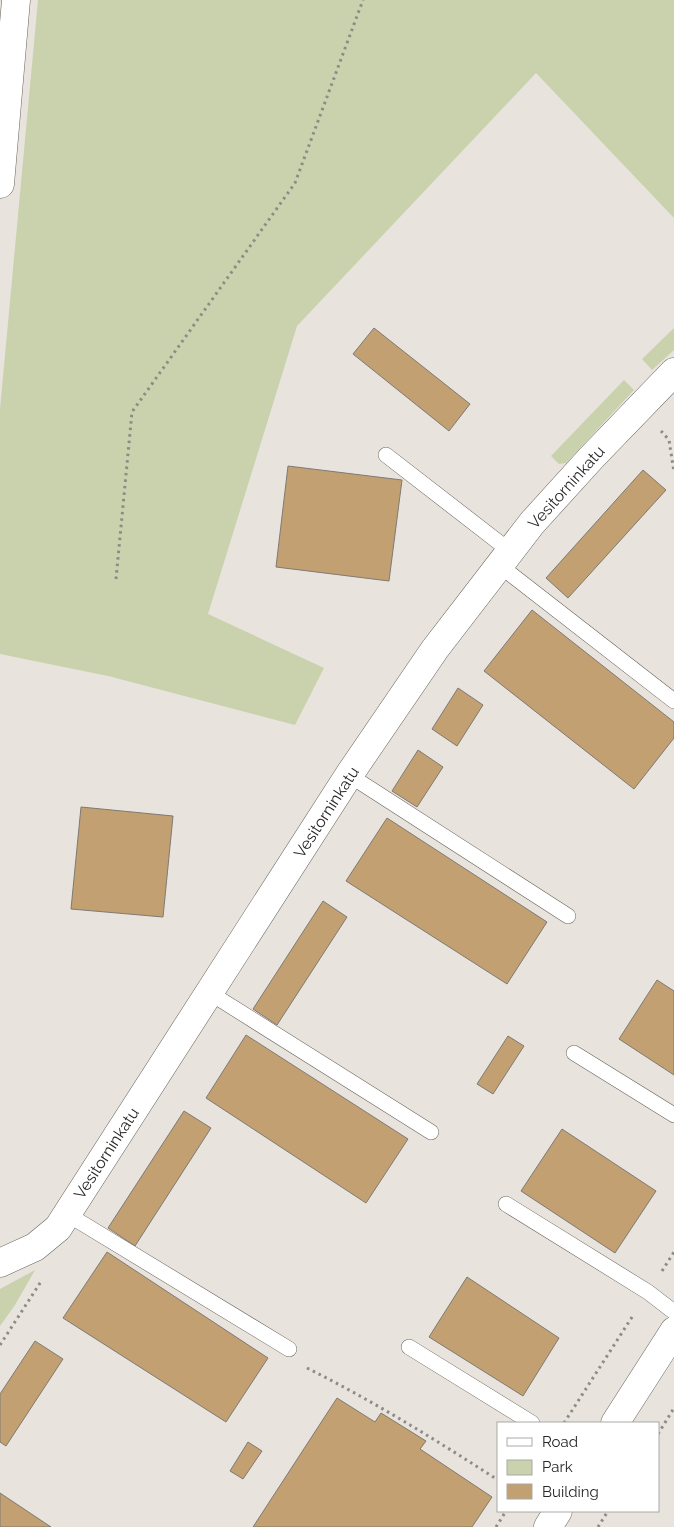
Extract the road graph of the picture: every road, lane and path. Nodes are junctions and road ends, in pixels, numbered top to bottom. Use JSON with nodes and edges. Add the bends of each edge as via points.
{"nodes":[{"id":1,"x":16,"y":0,"type":"edge"},
{"id":2,"x":363,"y":0,"type":"edge"},
{"id":3,"x":0,"y":184,"type":"edge"},
{"id":4,"x":674,"y":372,"type":"edge"},
{"id":5,"x":657,"y":426,"type":"dead end"},
{"id":6,"x":386,"y":455,"type":"dead end"},
{"id":7,"x":674,"y":472,"type":"edge"},
{"id":8,"x":505,"y":558,"type":"junction"},
{"id":9,"x":116,"y":579,"type":"dead end"},
{"id":10,"x":674,"y":701,"type":"edge"},
{"id":11,"x":349,"y":775,"type":"junction"},
{"id":12,"x":568,"y":916,"type":"dead end"},
{"id":13,"x":210,"y":993,"type":"junction"},
{"id":14,"x":574,"y":1053,"type":"dead end"},
{"id":15,"x":674,"y":1115,"type":"edge"},
{"id":16,"x":431,"y":1132,"type":"dead end"},
{"id":17,"x":506,"y":1204,"type":"dead end"},
{"id":18,"x":67,"y":1214,"type":"junction"},
{"id":19,"x":674,"y":1252,"type":"edge"},
{"id":20,"x":0,"y":1263,"type":"edge"},
{"id":21,"x":45,"y":1276,"type":"dead end"},
{"id":22,"x":648,"y":1292,"type":"junction"},
{"id":23,"x":674,"y":1312,"type":"edge"},
{"id":24,"x":674,"y":1331,"type":"edge"},
{"id":25,"x":0,"y":1345,"type":"edge"},
{"id":26,"x":409,"y":1347,"type":"dead end"},
{"id":27,"x":290,"y":1349,"type":"dead end"},
{"id":28,"x":302,"y":1366,"type":"dead end"},
{"id":29,"x":674,"y":1408,"type":"edge"},
{"id":30,"x":530,"y":1422,"type":"edge"},
{"id":31,"x":565,"y":1422,"type":"edge"},
{"id":32,"x":616,"y":1422,"type":"edge"},
{"id":33,"x":659,"y":1432,"type":"edge"},
{"id":34,"x":497,"y":1479,"type":"edge"},
{"id":35,"x":505,"y":1512,"type":"edge"},
{"id":36,"x":557,"y":1512,"type":"edge"},
{"id":37,"x":607,"y":1512,"type":"edge"},
{"id":38,"x":496,"y":1527,"type":"edge"},
{"id":39,"x":548,"y":1527,"type":"edge"},
{"id":40,"x":598,"y":1527,"type":"edge"}],
"edges":[{"from":1,"to":3,"type":"street"},
{"from":2,"to":9,"type":"path","via":[[295,182],[132,412]]},
{"from":4,"to":8,"type":"street","name":"Vesitorninkatu","via":[[590,458]]},
{"from":5,"to":7,"type":"path","via":[[670,440]]},
{"from":6,"to":8,"type":"lane"},
{"from":8,"to":10,"type":"lane"},
{"from":8,"to":11,"type":"street","name":"Vesitorninkatu","via":[[435,649]]},
{"from":11,"to":12,"type":"lane"},
{"from":11,"to":13,"type":"street","name":"Vesitorninkatu"},
{"from":13,"to":16,"type":"lane"},
{"from":13,"to":18,"type":"street","name":"Vesitorninkatu"},
{"from":14,"to":15,"type":"lane"},
{"from":17,"to":22,"type":"lane"},
{"from":18,"to":20,"type":"street","name":"Vesitorninkatu","via":[[58,1228],[35,1247]]},
{"from":18,"to":27,"type":"lane"},
{"from":19,"to":22,"type":"path"},
{"from":21,"to":25,"type":"path"},
{"from":22,"to":23,"type":"lane"},
{"from":22,"to":31,"type":"path"},
{"from":24,"to":32,"type":"street"},
{"from":26,"to":30,"type":"lane"},
{"from":28,"to":34,"type":"path","via":[[346,1388]]},
{"from":29,"to":33,"type":"path"},
{"from":35,"to":38,"type":"path"},
{"from":36,"to":39,"type":"street"},
{"from":37,"to":40,"type":"path"}]}
